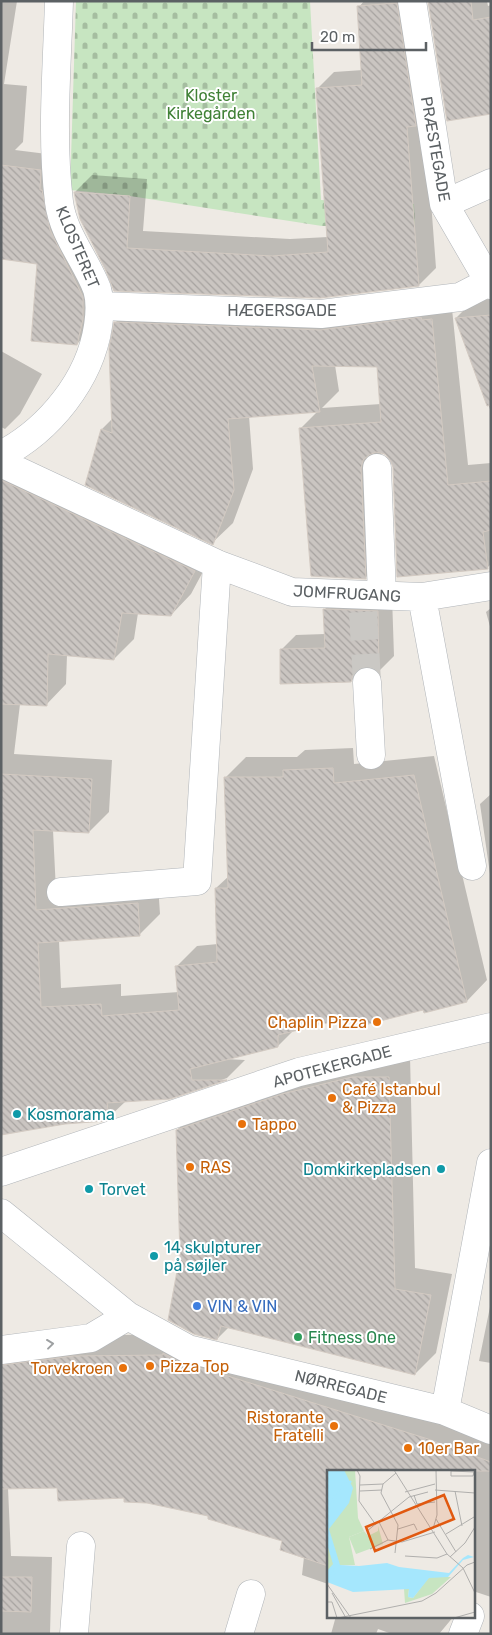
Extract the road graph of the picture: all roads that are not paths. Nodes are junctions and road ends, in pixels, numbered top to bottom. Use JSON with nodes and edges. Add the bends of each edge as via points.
{"nodes":[{"id":1,"x":59,"y":1,"type":"edge"},
{"id":2,"x":412,"y":1,"type":"edge"},
{"id":3,"x":491,"y":183,"type":"edge"},
{"id":4,"x":444,"y":204,"type":"junction"},
{"id":5,"x":490,"y":283,"type":"edge"},
{"id":6,"x":101,"y":306,"type":"junction"},
{"id":7,"x":1,"y":455,"type":"edge"},
{"id":8,"x":1,"y":463,"type":"edge"},
{"id":9,"x":377,"y":468,"type":"dead end"},
{"id":10,"x":217,"y":564,"type":"junction"},
{"id":11,"x":491,"y":586,"type":"edge"},
{"id":12,"x":422,"y":597,"type":"junction"},
{"id":13,"x":369,"y":600,"type":"junction"},
{"id":14,"x":367,"y":682,"type":"tunnel mouth"},
{"id":15,"x":371,"y":755,"type":"dead end"},
{"id":16,"x":472,"y":866,"type":"dead end"},
{"id":17,"x":61,"y":892,"type":"dead end"},
{"id":18,"x":491,"y":1028,"type":"edge"},
{"id":19,"x":491,"y":1163,"type":"edge"},
{"id":20,"x":1,"y":1172,"type":"edge"},
{"id":21,"x":1,"y":1213,"type":"edge"},
{"id":22,"x":128,"y":1316,"type":"junction"},
{"id":23,"x":1,"y":1350,"type":"edge"},
{"id":24,"x":446,"y":1411,"type":"junction"},
{"id":25,"x":491,"y":1430,"type":"edge"},
{"id":26,"x":81,"y":1546,"type":"dead end"},
{"id":27,"x":251,"y":1594,"type":"dead end"},
{"id":28,"x":469,"y":1618,"type":"edge"},
{"id":29,"x":74,"y":1634,"type":"edge"},
{"id":30,"x":239,"y":1634,"type":"edge"},
{"id":31,"x":463,"y":1634,"type":"edge"}],
"edges":[{"from":1,"to":6,"type":"street","name":"KLOSTERET","via":[[55,171],[60,208],[70,236],[97,289]]},
{"from":2,"to":4,"type":"street","name":"PRÆSTEGADE"},
{"from":3,"to":4,"type":"street"},
{"from":4,"to":5,"type":"street","name":"PRÆSTEGADE"},
{"from":5,"to":6,"type":"street","name":"HÆGERSGADE","via":[[460,298],[321,314]]},
{"from":6,"to":7,"type":"street","name":"KLOSTERET","via":[[95,343],[68,398],[16,447]]},
{"from":8,"to":10,"type":"street","name":"JOMFRUGANG"},
{"from":9,"to":13,"type":"street"},
{"from":10,"to":13,"type":"street","name":"JOMFRUGANG","via":[[292,592]]},
{"from":10,"to":17,"type":"street","via":[[197,881]]},
{"from":11,"to":12,"type":"street","name":"JOMFRUGANG"},
{"from":12,"to":13,"type":"street","name":"JOMFRUGANG"},
{"from":12,"to":16,"type":"street"},
{"from":14,"to":15,"type":"street"},
{"from":18,"to":20,"type":"street","name":"APOTEKERGADE","via":[[299,1072]]},
{"from":19,"to":24,"type":"street"},
{"from":21,"to":22,"type":"street"},
{"from":23,"to":22,"type":"street","one_way":true,"via":[[91,1338]]},
{"from":22,"to":24,"type":"street","name":"NØRREGADE","via":[[188,1350]]},
{"from":24,"to":25,"type":"street","name":"NØRREGADE"},
{"from":26,"to":29,"type":"street"},
{"from":27,"to":30,"type":"street"},
{"from":28,"to":31,"type":"street"}]}
